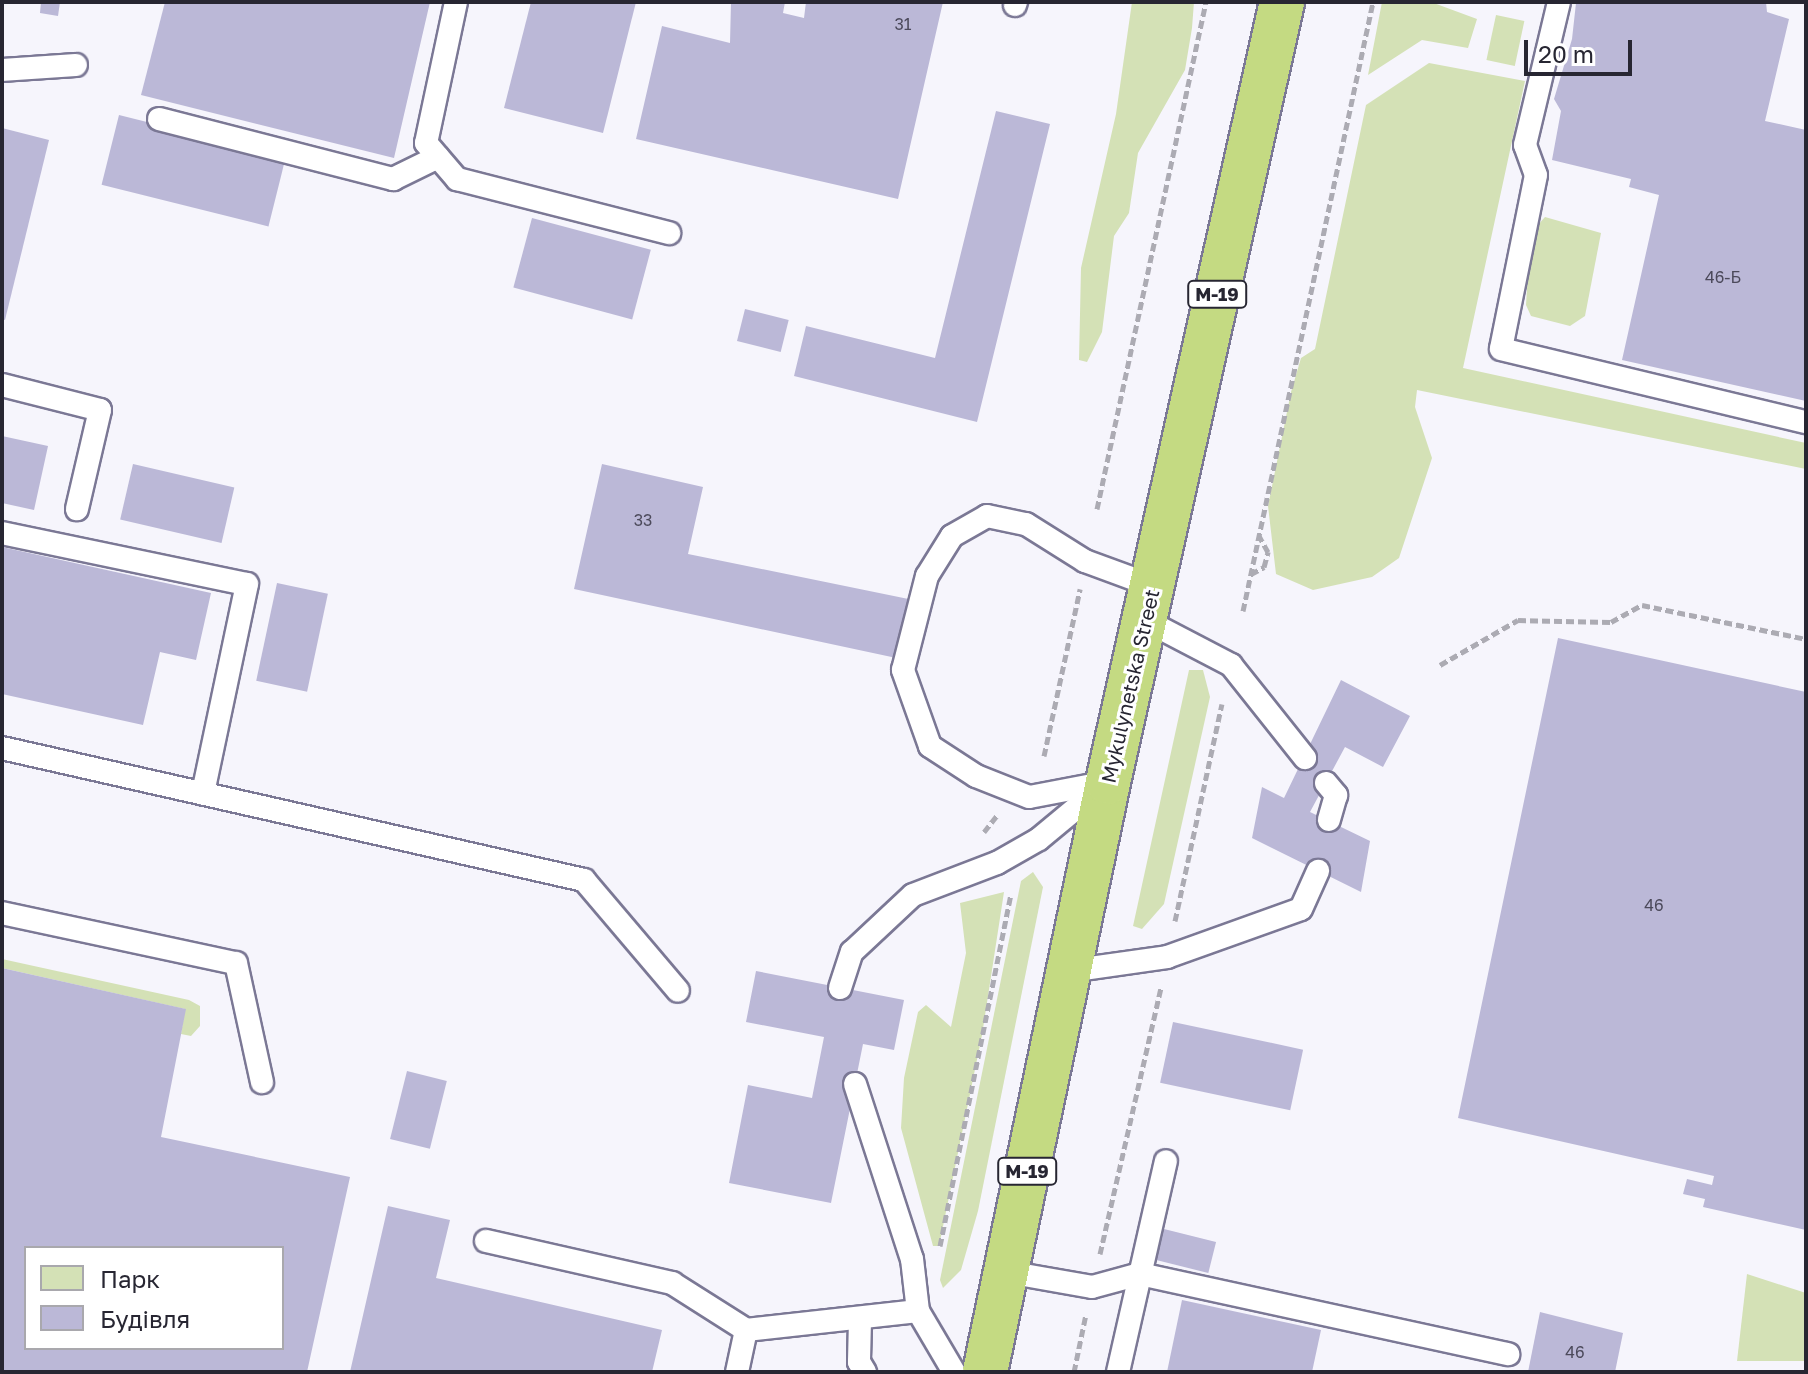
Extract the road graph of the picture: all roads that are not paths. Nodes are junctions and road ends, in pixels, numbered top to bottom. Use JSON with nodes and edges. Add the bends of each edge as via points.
{"nodes":[{"id":1,"x":456,"y":2,"type":"edge"},
{"id":2,"x":1559,"y":2,"type":"edge"},
{"id":3,"x":1282,"y":3,"type":"edge"},
{"id":4,"x":76,"y":65,"type":"dead end"},
{"id":5,"x":2,"y":70,"type":"edge"},
{"id":6,"x":159,"y":119,"type":"dead end"},
{"id":7,"x":438,"y":157,"type":"junction"},
{"id":8,"x":669,"y":233,"type":"dead end"},
{"id":9,"x":2,"y":385,"type":"edge"},
{"id":10,"x":1806,"y":422,"type":"edge"},
{"id":11,"x":77,"y":509,"type":"dead end"},
{"id":12,"x":2,"y":533,"type":"edge"},
{"id":13,"x":1149,"y":603,"type":"junction"},
{"id":14,"x":2,"y":748,"type":"edge"},
{"id":15,"x":1305,"y":758,"type":"dead end"},
{"id":16,"x":1108,"y":782,"type":"junction"},
{"id":17,"x":1326,"y":783,"type":"dead end"},
{"id":18,"x":203,"y":793,"type":"junction"},
{"id":19,"x":1329,"y":820,"type":"dead end"},
{"id":20,"x":1318,"y":871,"type":"dead end"},
{"id":21,"x":2,"y":913,"type":"edge"},
{"id":22,"x":1069,"y":971,"type":"junction"},
{"id":23,"x":840,"y":988,"type":"dead end"},
{"id":24,"x":678,"y":991,"type":"dead end"},
{"id":25,"x":262,"y":1082,"type":"dead end"},
{"id":26,"x":855,"y":1084,"type":"dead end"},
{"id":27,"x":1166,"y":1161,"type":"dead end"},
{"id":28,"x":486,"y":1241,"type":"dead end"},
{"id":29,"x":1007,"y":1272,"type":"junction"},
{"id":30,"x":1140,"y":1274,"type":"junction"},
{"id":31,"x":918,"y":1311,"type":"junction"},
{"id":32,"x":860,"y":1320,"type":"junction"},
{"id":33,"x":746,"y":1330,"type":"junction"},
{"id":34,"x":1508,"y":1354,"type":"dead end"},
{"id":35,"x":737,"y":1372,"type":"edge"},
{"id":36,"x":865,"y":1372,"type":"edge"},
{"id":37,"x":954,"y":1372,"type":"edge"},
{"id":38,"x":985,"y":1372,"type":"edge"},
{"id":39,"x":1118,"y":1372,"type":"edge"}],
"edges":[{"from":1,"to":7,"type":"lane","via":[[426,143]]},
{"from":2,"to":10,"type":"lane","via":[[1525,145],[1536,175],[1501,349]]},
{"from":3,"to":13,"type":"highway","name":"Mykulynetska Street","number":"М-19"},
{"from":4,"to":5,"type":"lane"},
{"from":6,"to":7,"type":"lane","via":[[393,179]]},
{"from":7,"to":8,"type":"lane","via":[[457,179]]},
{"from":9,"to":11,"type":"lane","via":[[100,410]]},
{"from":12,"to":18,"type":"lane","via":[[247,584]]},
{"from":13,"to":15,"type":"lane","via":[[1231,665]]},
{"from":13,"to":16,"type":"highway","name":"Mykulynetska Street","number":"М-19"},
{"from":13,"to":16,"type":"lane","via":[[1026,524],[987,516],[952,536],[927,576],[903,670],[930,746],[976,776],[1029,797]]},
{"from":14,"to":18,"type":"lane"},
{"from":16,"to":22,"type":"highway","name":"Mykulynetska Street","number":"М-19"},
{"from":16,"to":23,"type":"lane","via":[[1039,839],[997,863],[913,895],[852,952]]},
{"from":17,"to":19,"type":"lane","via":[[1336,795]]},
{"from":18,"to":24,"type":"lane","via":[[584,880]]},
{"from":20,"to":22,"type":"lane","via":[[1301,909],[1167,957]]},
{"from":21,"to":25,"type":"lane","via":[[236,963]]},
{"from":22,"to":29,"type":"highway","name":"Mykulynetska Street","number":"М-19"},
{"from":26,"to":31,"type":"lane","via":[[912,1259]]},
{"from":27,"to":30,"type":"lane"},
{"from":28,"to":33,"type":"lane","via":[[672,1283]]},
{"from":29,"to":30,"type":"lane","via":[[1092,1287]]},
{"from":29,"to":38,"type":"highway","name":"Mykulynetska Street","number":"М-19"},
{"from":30,"to":34,"type":"lane"},
{"from":30,"to":39,"type":"lane"},
{"from":31,"to":32,"type":"lane"},
{"from":31,"to":37,"type":"lane"},
{"from":32,"to":33,"type":"lane"},
{"from":32,"to":36,"type":"lane","via":[[859,1362]]},
{"from":33,"to":35,"type":"lane"}]}
